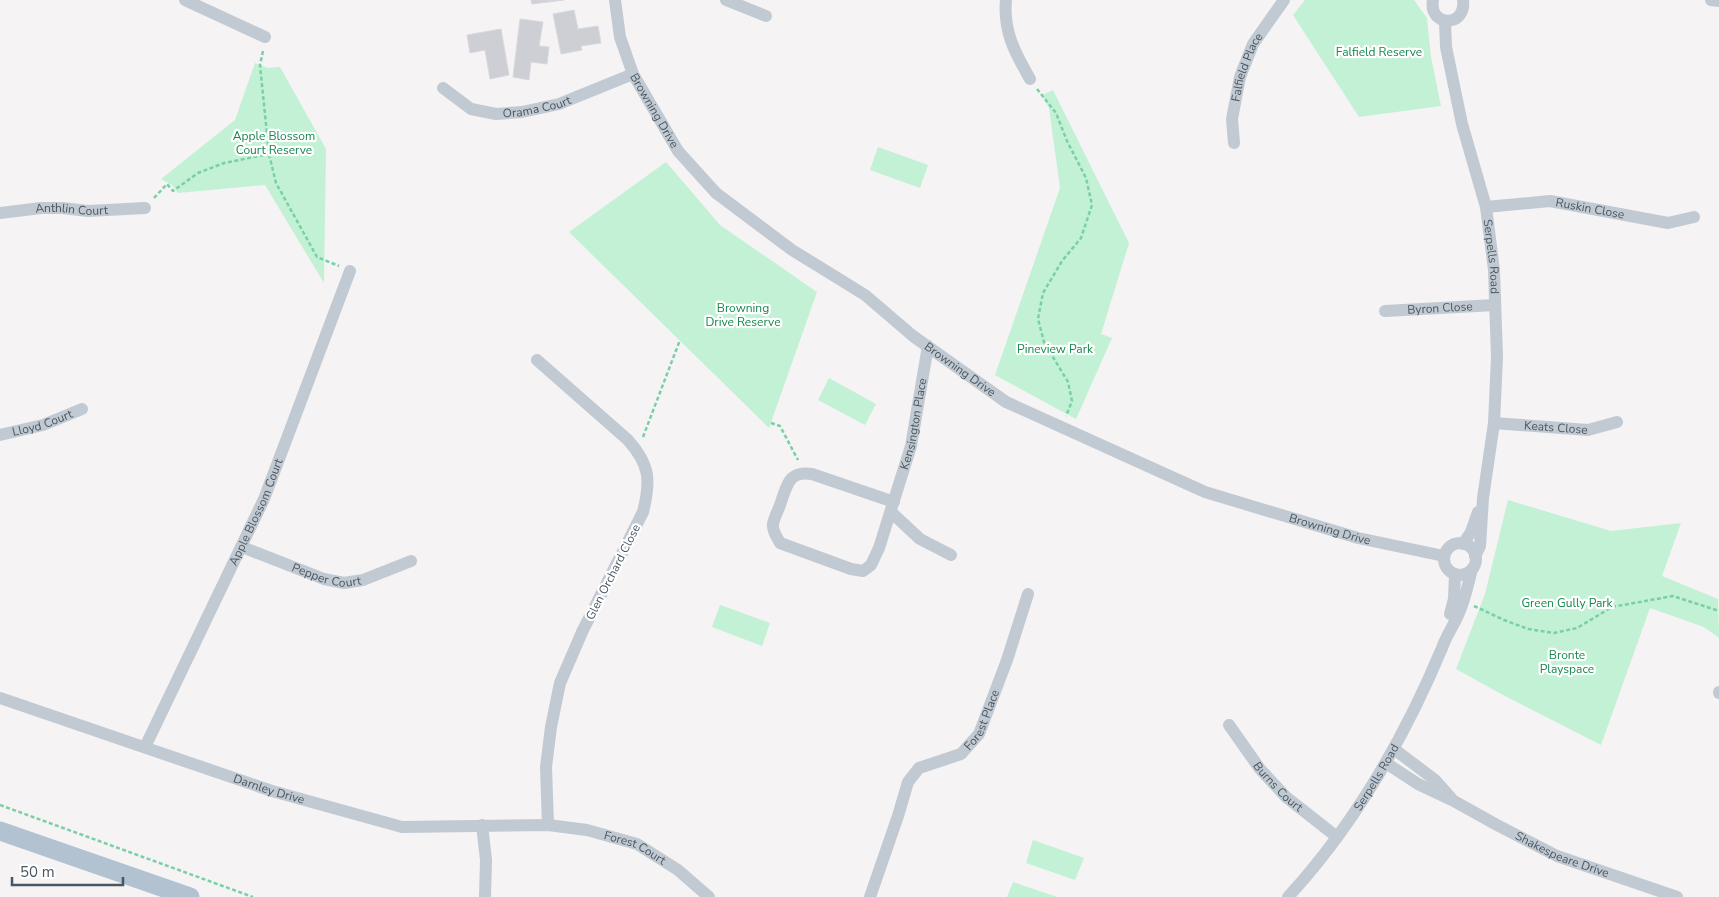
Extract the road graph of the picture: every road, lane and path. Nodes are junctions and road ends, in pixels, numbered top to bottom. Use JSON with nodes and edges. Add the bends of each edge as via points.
{"nodes":[{"id":1,"x":185,"y":0,"type":"edge"},
{"id":2,"x":615,"y":0,"type":"edge"},
{"id":3,"x":726,"y":0,"type":"edge"},
{"id":4,"x":1006,"y":0,"type":"edge"},
{"id":5,"x":1284,"y":0,"type":"edge"},
{"id":6,"x":1434,"y":0,"type":"edge"},
{"id":7,"x":1463,"y":0,"type":"edge"},
{"id":8,"x":1711,"y":0,"type":"edge"},
{"id":9,"x":1719,"y":2,"type":"edge"},
{"id":10,"x":766,"y":16,"type":"dead end"},
{"id":11,"x":1445,"y":20,"type":"junction"},
{"id":12,"x":266,"y":37,"type":"joint"},
{"id":13,"x":634,"y":74,"type":"junction"},
{"id":14,"x":1030,"y":79,"type":"joint"},
{"id":15,"x":443,"y":88,"type":"dead end"},
{"id":16,"x":1234,"y":143,"type":"dead end"},
{"id":17,"x":269,"y":154,"type":"junction"},
{"id":18,"x":1486,"y":207,"type":"junction"},
{"id":19,"x":145,"y":208,"type":"joint"},
{"id":20,"x":0,"y":213,"type":"edge"},
{"id":21,"x":1694,"y":217,"type":"dead end"},
{"id":22,"x":350,"y":270,"type":"joint"},
{"id":23,"x":1495,"y":305,"type":"junction"},
{"id":24,"x":1385,"y":311,"type":"dead end"},
{"id":25,"x":680,"y":340,"type":"dead end"},
{"id":26,"x":928,"y":346,"type":"junction"},
{"id":27,"x":537,"y":360,"type":"dead end"},
{"id":28,"x":82,"y":409,"type":"dead end"},
{"id":29,"x":1616,"y":422,"type":"dead end"},
{"id":30,"x":771,"y":423,"type":"dead end"},
{"id":31,"x":1494,"y":423,"type":"junction"},
{"id":32,"x":1062,"y":427,"type":"junction"},
{"id":33,"x":0,"y":435,"type":"edge"},
{"id":34,"x":638,"y":450,"type":"junction"},
{"id":35,"x":804,"y":473,"type":"junction"},
{"id":36,"x":1483,"y":498,"type":"junction"},
{"id":37,"x":893,"y":507,"type":"junction"},
{"id":38,"x":1463,"y":544,"type":"junction"},
{"id":39,"x":242,"y":547,"type":"junction"},
{"id":40,"x":951,"y":555,"type":"dead end"},
{"id":41,"x":1444,"y":556,"type":"junction"},
{"id":42,"x":1475,"y":556,"type":"junction"},
{"id":43,"x":411,"y":561,"type":"dead end"},
{"id":44,"x":1472,"y":569,"type":"junction"},
{"id":45,"x":1454,"y":574,"type":"junction"},
{"id":46,"x":1028,"y":594,"type":"dead end"},
{"id":47,"x":1462,"y":602,"type":"junction"},
{"id":48,"x":1719,"y":611,"type":"edge"},
{"id":49,"x":1442,"y":646,"type":"junction"},
{"id":50,"x":0,"y":698,"type":"edge"},
{"id":51,"x":1230,"y":725,"type":"dead end"},
{"id":52,"x":145,"y":747,"type":"junction"},
{"id":53,"x":1394,"y":749,"type":"junction"},
{"id":54,"x":1386,"y":763,"type":"junction"},
{"id":55,"x":1452,"y":800,"type":"junction"},
{"id":56,"x":0,"y":805,"type":"edge"},
{"id":57,"x":548,"y":824,"type":"junction"},
{"id":58,"x":482,"y":826,"type":"junction"},
{"id":59,"x":0,"y":830,"type":"edge"},
{"id":60,"x":1337,"y":837,"type":"junction"},
{"id":61,"x":1646,"y":892,"type":"edge"},
{"id":62,"x":190,"y":897,"type":"edge"},
{"id":63,"x":254,"y":897,"type":"edge"},
{"id":64,"x":485,"y":897,"type":"edge"},
{"id":65,"x":709,"y":897,"type":"edge"},
{"id":66,"x":870,"y":897,"type":"edge"},
{"id":67,"x":1288,"y":897,"type":"edge"},
{"id":68,"x":1678,"y":897,"type":"edge"}],
"edges":[{"from":1,"to":12,"type":"street"},
{"from":2,"to":13,"type":"street","name":"Browning Drive","via":[[620,37]]},
{"from":3,"to":10,"type":"street"},
{"from":4,"to":14,"type":"street","via":[[1005,13],[1012,47]]},
{"from":5,"to":16,"type":"street","name":"Falfield Place","via":[[1253,44],[1240,77],[1232,118]]},
{"from":6,"to":11,"type":"street","via":[[1433,10]]},
{"from":7,"to":11,"type":"street","via":[[1460,16]]},
{"from":8,"to":9,"type":"street"},
{"from":11,"to":18,"type":"street","name":"Serpells Road","via":[[1446,47],[1462,124]]},
{"from":12,"to":17,"type":"path","via":[[260,66]]},
{"from":13,"to":15,"type":"street","name":"Orama Court","via":[[559,104],[496,114],[471,109]]},
{"from":13,"to":26,"type":"street","name":"Browning Drive","via":[[678,151],[716,193],[792,250],[865,295]]},
{"from":14,"to":32,"type":"path","via":[[1056,113],[1086,178],[1092,205],[1080,238],[1043,293],[1038,319],[1044,342],[1068,382],[1072,401]]},
{"from":17,"to":19,"type":"path","via":[[224,163],[198,173],[173,191],[167,184]]},
{"from":17,"to":22,"type":"path","via":[[276,183],[316,257]]},
{"from":18,"to":21,"type":"street","name":"Ruskin Close","via":[[1550,201],[1668,224]]},
{"from":18,"to":23,"type":"street","name":"Serpells Road"},
{"from":19,"to":20,"type":"street","name":"Anthlin Court","via":[[41,208]]},
{"from":22,"to":39,"type":"street","name":"Apple Blossom Court","via":[[279,462]]},
{"from":23,"to":24,"type":"street","name":"Byron Close"},
{"from":23,"to":31,"type":"street","name":"Serpells Road"},
{"from":25,"to":34,"type":"path"},
{"from":26,"to":32,"type":"street","name":"Browning Drive","via":[[1006,402]]},
{"from":26,"to":37,"type":"street","name":"Kensington Place","via":[[911,446]]},
{"from":27,"to":34,"type":"street","name":"Glen Orchard Close"},
{"from":28,"to":33,"type":"street","name":"Lloyd Court","via":[[43,425]]},
{"from":29,"to":31,"type":"street","name":"Keats Close","via":[[1588,430]]},
{"from":30,"to":35,"type":"path","via":[[780,426]]},
{"from":31,"to":36,"type":"street","name":"Serpells Road"},
{"from":32,"to":41,"type":"street","name":"Browning Drive","via":[[1205,492],[1358,538]]},
{"from":34,"to":57,"type":"street","name":"Glen Orchard Close","via":[[648,477],[643,512],[560,683],[546,768]]},
{"from":35,"to":37,"type":"street"},
{"from":35,"to":37,"type":"street","name":"Kensington Place","via":[[795,474],[789,480],[773,524],[780,543],[851,569],[863,570],[872,565]]},
{"from":36,"to":38,"type":"street","name":"Serpells Road","via":[[1471,532]]},
{"from":36,"to":42,"type":"street","name":"Serpells Road","via":[[1480,546]]},
{"from":37,"to":40,"type":"street","via":[[920,539]]},
{"from":38,"to":41,"type":"street","via":[[1451,546]]},
{"from":38,"to":42,"type":"street","via":[[1474,551]]},
{"from":39,"to":43,"type":"street","name":"Pepper Court","via":[[324,579],[344,583],[363,580]]},
{"from":39,"to":52,"type":"street","name":"Apple Blossom Court"},
{"from":41,"to":45,"type":"street","via":[[1446,567]]},
{"from":42,"to":44,"type":"street"},
{"from":44,"to":45,"type":"street","via":[[1466,574]]},
{"from":44,"to":47,"type":"street","name":"Serpells Road"},
{"from":45,"to":49,"type":"street","name":"Serpells Road","via":[[1454,599]]},
{"from":46,"to":66,"type":"street","name":"Forest Place","via":[[979,734],[961,754],[920,768],[908,782]]},
{"from":47,"to":48,"type":"path","via":[[1528,629],[1554,633],[1577,628],[1612,606],[1673,596]]},
{"from":47,"to":49,"type":"street","name":"Serpells Road"},
{"from":49,"to":53,"type":"street","name":"Serpells Road"},
{"from":50,"to":52,"type":"street","name":"Darnley Drive"},
{"from":51,"to":60,"type":"street","name":"Burns Court","via":[[1260,769],[1286,797]]},
{"from":52,"to":58,"type":"street","name":"Darnley Drive","via":[[272,792],[402,827]]},
{"from":53,"to":54,"type":"street","name":"Serpells Road"},
{"from":53,"to":55,"type":"street","name":"Shakespeare Drive","via":[[1435,780]]},
{"from":54,"to":55,"type":"street","name":"Shakespeare Drive","via":[[1418,784]]},
{"from":54,"to":60,"type":"street","name":"Serpells Road"},
{"from":55,"to":61,"type":"street","name":"Shakespeare Drive","via":[[1557,856]]},
{"from":56,"to":63,"type":"path"},
{"from":57,"to":58,"type":"street","name":"Darnley Drive"},
{"from":57,"to":65,"type":"street","name":"Forest Court","via":[[587,830],[637,844],[678,870]]},
{"from":58,"to":64,"type":"street","via":[[486,860]]},
{"from":59,"to":62,"type":"main road"},
{"from":60,"to":67,"type":"street","name":"Serpells Road"},
{"from":61,"to":68,"type":"street","name":"Shakespeare Drive"}]}
